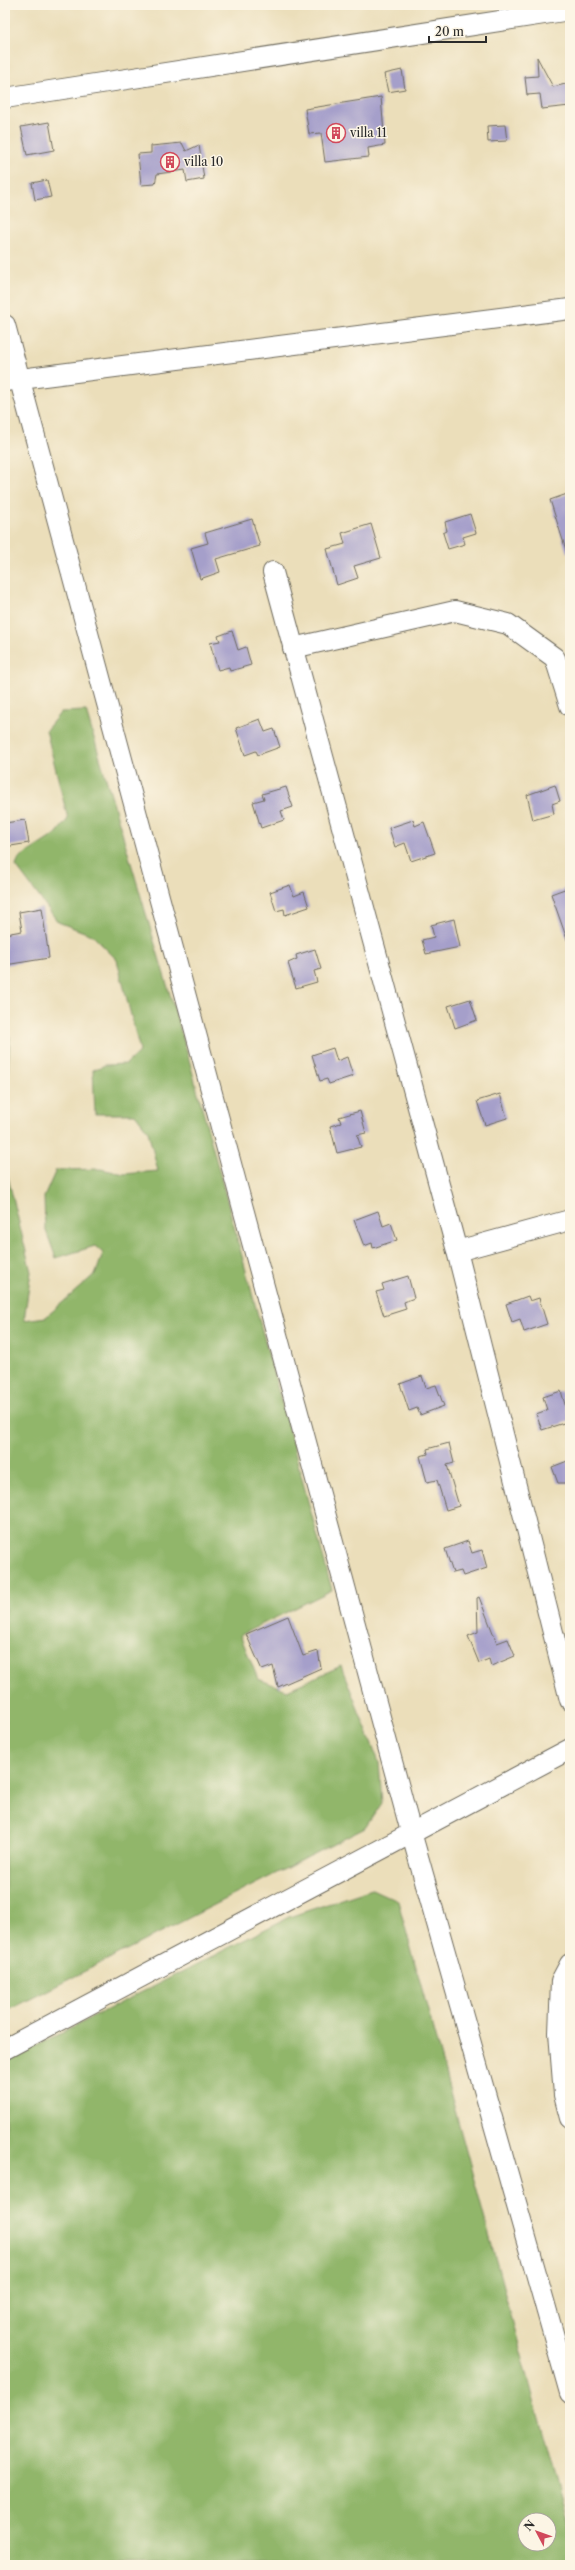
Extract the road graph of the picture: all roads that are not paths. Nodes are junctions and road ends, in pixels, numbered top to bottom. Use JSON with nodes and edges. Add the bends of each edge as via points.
{"nodes":[{"id":1,"x":570,"y":10,"type":"edge"},
{"id":2,"x":5,"y":98,"type":"edge"},
{"id":3,"x":570,"y":309,"type":"edge"},
{"id":4,"x":5,"y":325,"type":"edge"},
{"id":5,"x":12,"y":379,"type":"edge"},
{"id":6,"x":273,"y":572,"type":"dead end"},
{"id":7,"x":293,"y":648,"type":"junction"},
{"id":8,"x":570,"y":706,"type":"edge"},
{"id":9,"x":570,"y":1220,"type":"edge"},
{"id":10,"x":457,"y":1251,"type":"junction"},
{"id":11,"x":570,"y":1700,"type":"edge"},
{"id":12,"x":570,"y":1749,"type":"edge"},
{"id":13,"x":411,"y":1832,"type":"junction"},
{"id":14,"x":570,"y":1964,"type":"edge"},
{"id":15,"x":5,"y":2049,"type":"edge"},
{"id":16,"x":570,"y":2118,"type":"edge"},
{"id":17,"x":570,"y":2393,"type":"edge"}],
"edges":[{"from":1,"to":2,"type":"street"},
{"from":3,"to":5,"type":"street"},
{"from":4,"to":5,"type":"street"},
{"from":5,"to":13,"type":"street"},
{"from":6,"to":7,"type":"street"},
{"from":7,"to":8,"type":"street","via":[[455,611],[508,624],[555,658]]},
{"from":7,"to":10,"type":"street"},
{"from":9,"to":10,"type":"street"},
{"from":10,"to":11,"type":"street"},
{"from":12,"to":13,"type":"street"},
{"from":13,"to":15,"type":"street"},
{"from":13,"to":17,"type":"street"},
{"from":14,"to":16,"type":"street","via":[[561,1981],[559,2033],[564,2095]]}]}
